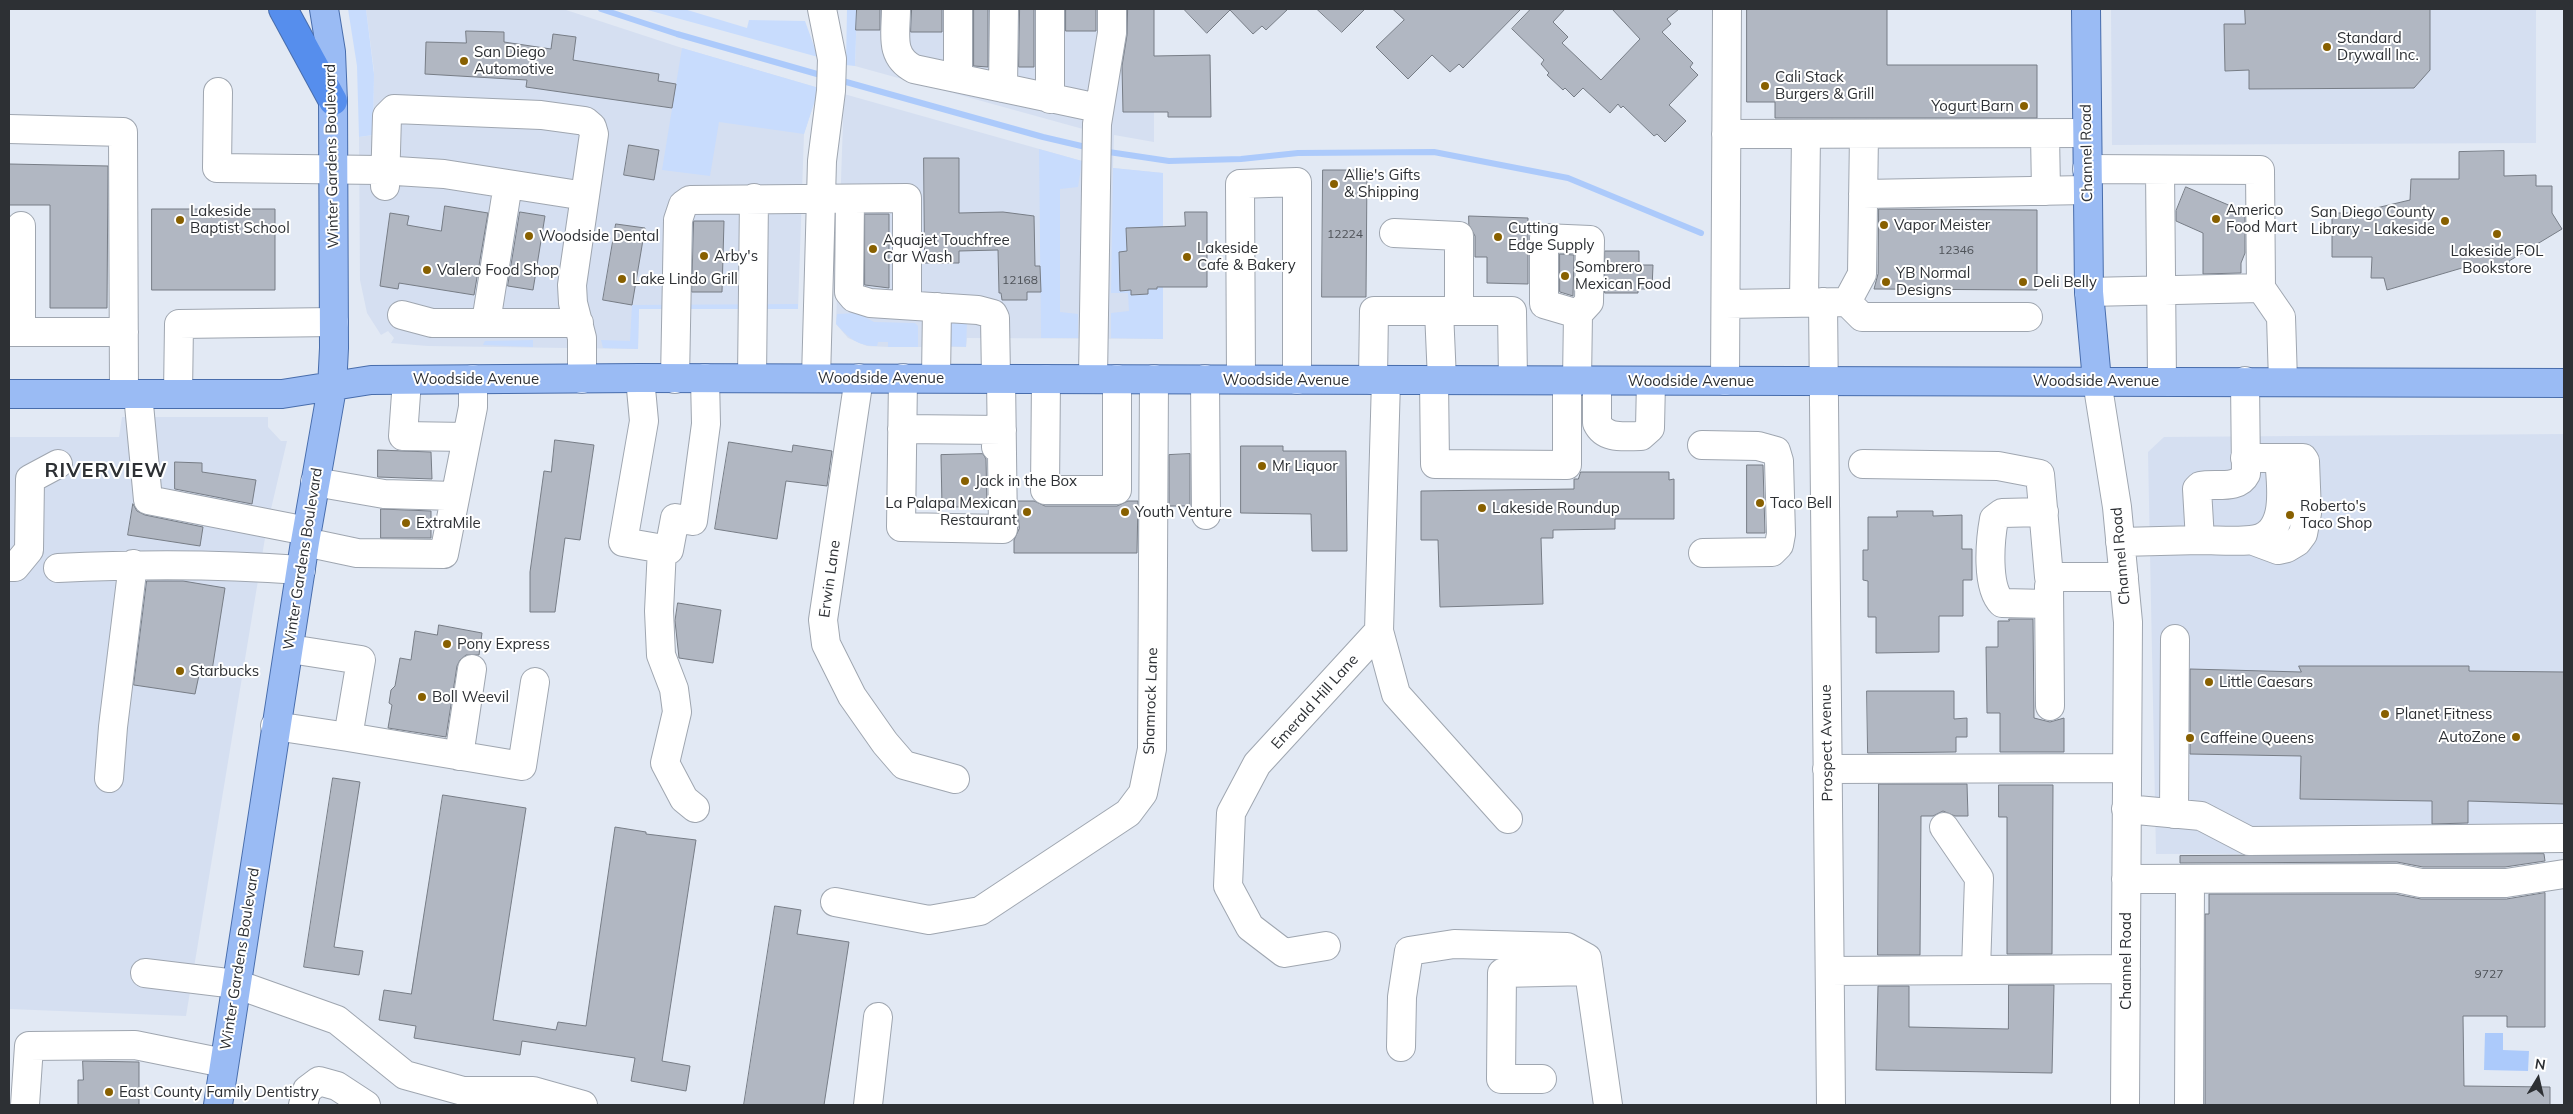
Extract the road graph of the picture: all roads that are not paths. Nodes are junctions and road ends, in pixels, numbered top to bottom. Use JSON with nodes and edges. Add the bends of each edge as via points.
{"nodes":[{"id":1,"x":283,"y":9,"type":"edge"},
{"id":2,"x":324,"y":9,"type":"edge"},
{"id":3,"x":822,"y":9,"type":"edge"},
{"id":4,"x":896,"y":9,"type":"edge"},
{"id":5,"x":958,"y":9,"type":"edge"},
{"id":6,"x":1004,"y":9,"type":"edge"},
{"id":7,"x":1050,"y":9,"type":"edge"},
{"id":8,"x":1112,"y":9,"type":"edge"},
{"id":9,"x":1727,"y":9,"type":"edge"},
{"id":10,"x":2086,"y":9,"type":"edge"},
{"id":11,"x":958,"y":78,"type":"junction"},
{"id":12,"x":1003,"y":88,"type":"junction"},
{"id":13,"x":218,"y":92,"type":"dead end"},
{"id":14,"x":1050,"y":99,"type":"junction"},
{"id":15,"x":333,"y":101,"type":"junction"},
{"id":16,"x":1097,"y":116,"type":"junction"},
{"id":17,"x":9,"y":129,"type":"edge"},
{"id":18,"x":2086,"y":133,"type":"junction"},
{"id":19,"x":1726,"y":134,"type":"junction"},
{"id":20,"x":1806,"y":134,"type":"junction"},
{"id":21,"x":1864,"y":134,"type":"junction"},
{"id":22,"x":2045,"y":134,"type":"junction"},
{"id":23,"x":333,"y":169,"type":"junction"},
{"id":24,"x":2160,"y":170,"type":"junction"},
{"id":25,"x":385,"y":178,"type":"junction"},
{"id":26,"x":2087,"y":180,"type":"junction"},
{"id":27,"x":508,"y":184,"type":"junction"},
{"id":28,"x":2046,"y":191,"type":"junction"},
{"id":29,"x":1863,"y":194,"type":"junction"},
{"id":30,"x":585,"y":196,"type":"junction"},
{"id":31,"x":754,"y":198,"type":"junction"},
{"id":32,"x":821,"y":199,"type":"junction"},
{"id":33,"x":850,"y":199,"type":"junction"},
{"id":34,"x":21,"y":226,"type":"dead end"},
{"id":35,"x":1394,"y":233,"type":"dead end"},
{"id":36,"x":2261,"y":288,"type":"junction"},
{"id":37,"x":2161,"y":290,"type":"junction"},
{"id":38,"x":2089,"y":292,"type":"junction"},
{"id":39,"x":1825,"y":302,"type":"junction"},
{"id":40,"x":1726,"y":304,"type":"junction"},
{"id":41,"x":907,"y":305,"type":"junction"},
{"id":42,"x":937,"y":308,"type":"junction"},
{"id":43,"x":1449,"y":311,"type":"junction"},
{"id":44,"x":1578,"y":314,"type":"dead end"},
{"id":45,"x":402,"y":315,"type":"dead end"},
{"id":46,"x":2028,"y":316,"type":"dead end"},
{"id":47,"x":334,"y":322,"type":"junction"},
{"id":48,"x":486,"y":322,"type":"junction"},
{"id":49,"x":579,"y":323,"type":"junction"},
{"id":50,"x":15,"y":332,"type":"edge"},
{"id":51,"x":124,"y":332,"type":"junction"},
{"id":52,"x":640,"y":378,"type":"junction"},
{"id":53,"x":705,"y":378,"type":"junction"},
{"id":54,"x":752,"y":378,"type":"junction"},
{"id":55,"x":816,"y":378,"type":"junction"},
{"id":56,"x":859,"y":378,"type":"junction"},
{"id":57,"x":903,"y":378,"type":"junction"},
{"id":58,"x":936,"y":378,"type":"junction"},
{"id":59,"x":998,"y":378,"type":"junction"},
{"id":60,"x":582,"y":379,"type":"junction"},
{"id":61,"x":675,"y":379,"type":"junction"},
{"id":62,"x":1046,"y":379,"type":"junction"},
{"id":63,"x":1105,"y":379,"type":"junction"},
{"id":64,"x":1154,"y":379,"type":"junction"},
{"id":65,"x":1205,"y":379,"type":"junction"},
{"id":66,"x":1241,"y":379,"type":"junction"},
{"id":67,"x":407,"y":380,"type":"junction"},
{"id":68,"x":474,"y":380,"type":"junction"},
{"id":69,"x":1297,"y":380,"type":"junction"},
{"id":70,"x":1380,"y":380,"type":"junction"},
{"id":71,"x":1438,"y":380,"type":"junction"},
{"id":72,"x":1513,"y":380,"type":"junction"},
{"id":73,"x":1580,"y":381,"type":"junction"},
{"id":74,"x":1651,"y":381,"type":"junction"},
{"id":75,"x":1725,"y":381,"type":"junction"},
{"id":76,"x":1823,"y":381,"type":"junction"},
{"id":77,"x":2097,"y":381,"type":"junction"},
{"id":78,"x":2162,"y":381,"type":"junction"},
{"id":79,"x":2245,"y":382,"type":"junction"},
{"id":80,"x":2282,"y":382,"type":"junction"},
{"id":81,"x":2564,"y":383,"type":"edge"},
{"id":82,"x":332,"y":388,"type":"junction"},
{"id":83,"x":9,"y":394,"type":"edge"},
{"id":84,"x":131,"y":394,"type":"junction"},
{"id":85,"x":178,"y":394,"type":"junction"},
{"id":86,"x":902,"y":429,"type":"junction"},
{"id":87,"x":1002,"y":430,"type":"junction"},
{"id":88,"x":467,"y":437,"type":"junction"},
{"id":89,"x":1702,"y":445,"type":"dead end"},
{"id":90,"x":2245,"y":458,"type":"junction"},
{"id":91,"x":58,"y":464,"type":"dead end"},
{"id":92,"x":1863,"y":464,"type":"dead end"},
{"id":93,"x":315,"y":482,"type":"junction"},
{"id":94,"x":455,"y":496,"type":"junction"},
{"id":95,"x":2044,"y":512,"type":"junction"},
{"id":96,"x":1206,"y":515,"type":"dead end"},
{"id":97,"x":306,"y":537,"type":"junction"},
{"id":98,"x":2200,"y":540,"type":"junction"},
{"id":99,"x":2120,"y":542,"type":"junction"},
{"id":100,"x":662,"y":548,"type":"junction"},
{"id":101,"x":1703,"y":553,"type":"dead end"},
{"id":102,"x":133,"y":564,"type":"junction"},
{"id":103,"x":9,"y":567,"type":"edge"},
{"id":104,"x":58,"y":568,"type":"dead end"},
{"id":105,"x":301,"y":570,"type":"junction"},
{"id":106,"x":2049,"y":577,"type":"junction"},
{"id":107,"x":2124,"y":577,"type":"junction"},
{"id":108,"x":2049,"y":604,"type":"junction"},
{"id":109,"x":1379,"y":631,"type":"junction"},
{"id":110,"x":2175,"y":639,"type":"dead end"},
{"id":111,"x":290,"y":649,"type":"junction"},
{"id":112,"x":472,"y":669,"type":"dead end"},
{"id":113,"x":535,"y":682,"type":"dead end"},
{"id":114,"x":2050,"y":706,"type":"dead end"},
{"id":115,"x":276,"y":726,"type":"junction"},
{"id":116,"x":348,"y":737,"type":"junction"},
{"id":117,"x":458,"y":756,"type":"junction"},
{"id":118,"x":2127,"y":768,"type":"junction"},
{"id":119,"x":1827,"y":769,"type":"junction"},
{"id":120,"x":110,"y":778,"type":"dead end"},
{"id":121,"x":955,"y":779,"type":"dead end"},
{"id":122,"x":695,"y":808,"type":"dead end"},
{"id":123,"x":2126,"y":809,"type":"junction"},
{"id":124,"x":2174,"y":814,"type":"junction"},
{"id":125,"x":1508,"y":819,"type":"dead end"},
{"id":126,"x":1944,"y":827,"type":"dead end"},
{"id":127,"x":2564,"y":838,"type":"edge"},
{"id":128,"x":2564,"y":874,"type":"edge"},
{"id":129,"x":2126,"y":879,"type":"junction"},
{"id":130,"x":2190,"y":879,"type":"junction"},
{"id":131,"x":835,"y":902,"type":"dead end"},
{"id":132,"x":1326,"y":946,"type":"dead end"},
{"id":133,"x":2126,"y":969,"type":"junction"},
{"id":134,"x":1830,"y":970,"type":"junction"},
{"id":135,"x":1976,"y":970,"type":"junction"},
{"id":136,"x":1589,"y":971,"type":"junction"},
{"id":137,"x":145,"y":973,"type":"dead end"},
{"id":138,"x":236,"y":984,"type":"junction"},
{"id":139,"x":878,"y":1017,"type":"dead end"},
{"id":140,"x":1401,"y":1047,"type":"dead end"},
{"id":141,"x":224,"y":1063,"type":"junction"},
{"id":142,"x":1542,"y":1079,"type":"dead end"},
{"id":143,"x":499,"y":1098,"type":"edge"},
{"id":144,"x":25,"y":1105,"type":"edge"},
{"id":145,"x":218,"y":1105,"type":"edge"},
{"id":146,"x":303,"y":1105,"type":"edge"},
{"id":147,"x":366,"y":1105,"type":"edge"},
{"id":148,"x":583,"y":1105,"type":"edge"},
{"id":149,"x":868,"y":1105,"type":"edge"},
{"id":150,"x":1608,"y":1105,"type":"edge"},
{"id":151,"x":1832,"y":1105,"type":"edge"},
{"id":152,"x":2125,"y":1105,"type":"edge"},
{"id":153,"x":2189,"y":1105,"type":"edge"}],
"edges":[{"from":1,"to":15,"type":"highway"},
{"from":2,"to":15,"type":"main road","name":"Winter Gardens Boulevard","via":[[331,52]]},
{"from":3,"to":32,"type":"street","via":[[832,59]]},
{"from":4,"to":11,"type":"street","via":[[896,50],[901,62],[914,69]]},
{"from":5,"to":11,"type":"street"},
{"from":6,"to":12,"type":"street"},
{"from":7,"to":14,"type":"street"},
{"from":8,"to":16,"type":"street","via":[[1112,34]]},
{"from":9,"to":19,"type":"street"},
{"from":10,"to":18,"type":"main road","name":"Channel Road"},
{"from":11,"to":12,"type":"street"},
{"from":12,"to":14,"type":"street"},
{"from":13,"to":23,"type":"street","via":[[217,168]]},
{"from":14,"to":16,"type":"street"},
{"from":15,"to":23,"type":"main road","name":"Winter Gardens Boulevard"},
{"from":16,"to":63,"type":"street","via":[[1095,168]]},
{"from":17,"to":51,"type":"street","via":[[123,132]]},
{"from":18,"to":22,"type":"street"},
{"from":18,"to":26,"type":"main road","name":"Channel Road"},
{"from":19,"to":20,"type":"street"},
{"from":19,"to":40,"type":"street"},
{"from":20,"to":21,"type":"street"},
{"from":20,"to":39,"type":"street","name":"Prospect Avenue"},
{"from":21,"to":22,"type":"street"},
{"from":21,"to":29,"type":"street"},
{"from":22,"to":28,"type":"street"},
{"from":23,"to":25,"type":"street"},
{"from":23,"to":47,"type":"main road","name":"Winter Gardens Boulevard"},
{"from":24,"to":26,"type":"street"},
{"from":24,"to":36,"type":"street","via":[[2260,170]]},
{"from":24,"to":37,"type":"street"},
{"from":25,"to":27,"type":"street","via":[[444,174]]},
{"from":25,"to":30,"type":"street","via":[[387,116],[394,109],[540,115],[585,121],[592,127],[594,134]]},
{"from":26,"to":28,"type":"street"},
{"from":26,"to":38,"type":"main road","name":"Channel Road"},
{"from":27,"to":30,"type":"street"},
{"from":27,"to":48,"type":"street"},
{"from":28,"to":29,"type":"street"},
{"from":29,"to":39,"type":"street","via":[[1862,274]]},
{"from":30,"to":49,"type":"street","via":[[572,285]]},
{"from":31,"to":32,"type":"street"},
{"from":31,"to":54,"type":"street"},
{"from":31,"to":61,"type":"street","via":[[699,198],[683,204],[678,220]]},
{"from":32,"to":33,"type":"street"},
{"from":32,"to":55,"type":"street"},
{"from":33,"to":41,"type":"street","via":[[849,292],[854,298],[870,303]]},
{"from":33,"to":41,"type":"street","via":[[907,198]]},
{"from":34,"to":50,"type":"street"},
{"from":35,"to":43,"type":"street","via":[[1460,236]]},
{"from":36,"to":37,"type":"street"},
{"from":36,"to":80,"type":"street","via":[[2281,317]]},
{"from":37,"to":38,"type":"street"},
{"from":37,"to":78,"type":"street"},
{"from":38,"to":77,"type":"main road","name":"Channel Road"},
{"from":39,"to":40,"type":"street"},
{"from":39,"to":46,"type":"street","via":[[1862,317]]},
{"from":39,"to":76,"type":"street","name":"Prospect Avenue"},
{"from":40,"to":75,"type":"street"},
{"from":41,"to":42,"type":"street"},
{"from":42,"to":58,"type":"street"},
{"from":42,"to":59,"type":"street","via":[[992,314],[995,318]]},
{"from":43,"to":70,"type":"street","via":[[1374,311]]},
{"from":43,"to":71,"type":"street"},
{"from":43,"to":72,"type":"street","via":[[1512,311]]},
{"from":44,"to":73,"type":"street"},
{"from":45,"to":48,"type":"street","via":[[432,322]]},
{"from":47,"to":82,"type":"main road","name":"Winter Gardens Boulevard"},
{"from":47,"to":85,"type":"street","via":[[179,324]]},
{"from":48,"to":49,"type":"street"},
{"from":49,"to":60,"type":"street"},
{"from":50,"to":51,"type":"street"},
{"from":51,"to":84,"type":"street"},
{"from":52,"to":60,"type":"main road","name":"Woodside Avenue"},
{"from":52,"to":61,"type":"main road","name":"Woodside Avenue"},
{"from":52,"to":100,"type":"street","via":[[644,421],[623,542]]},
{"from":53,"to":54,"type":"main road","name":"Woodside Avenue"},
{"from":53,"to":61,"type":"main road","name":"Woodside Avenue"},
{"from":53,"to":100,"type":"street","via":[[706,424],[693,521],[674,518],[669,550]]},
{"from":54,"to":55,"type":"main road","name":"Woodside Avenue"},
{"from":55,"to":56,"type":"main road","name":"Woodside Avenue"},
{"from":56,"to":57,"type":"main road","name":"Woodside Avenue"},
{"from":56,"to":121,"type":"street","name":"Erwin Lane","via":[[823,620],[826,644],[852,696],[904,765]]},
{"from":57,"to":58,"type":"main road","name":"Woodside Avenue"},
{"from":57,"to":86,"type":"street"},
{"from":58,"to":59,"type":"main road","name":"Woodside Avenue"},
{"from":59,"to":62,"type":"main road","name":"Woodside Avenue"},
{"from":59,"to":87,"type":"street"},
{"from":60,"to":68,"type":"main road","name":"Woodside Avenue"},
{"from":62,"to":63,"type":"main road","name":"Woodside Avenue"},
{"from":62,"to":63,"type":"street","via":[[1045,490],[1117,490]]},
{"from":63,"to":64,"type":"main road","name":"Woodside Avenue"},
{"from":64,"to":65,"type":"main road","name":"Woodside Avenue"},
{"from":64,"to":131,"type":"street","name":"Shamrock Lane","via":[[1152,749],[1143,793],[1128,813],[980,911],[929,920]]},
{"from":65,"to":66,"type":"main road","name":"Woodside Avenue"},
{"from":65,"to":96,"type":"street"},
{"from":66,"to":69,"type":"main road","name":"Woodside Avenue"},
{"from":66,"to":69,"type":"street","via":[[1240,184],[1297,182]]},
{"from":67,"to":68,"type":"main road","name":"Woodside Avenue"},
{"from":67,"to":82,"type":"main road","name":"Woodside Avenue","via":[[372,380]]},
{"from":67,"to":88,"type":"street","via":[[403,436]]},
{"from":68,"to":88,"type":"street"},
{"from":69,"to":70,"type":"main road","name":"Woodside Avenue"},
{"from":70,"to":71,"type":"main road","name":"Woodside Avenue"},
{"from":70,"to":109,"type":"street"},
{"from":71,"to":72,"type":"main road","name":"Woodside Avenue"},
{"from":71,"to":73,"type":"street","via":[[1436,464],[1567,464]]},
{"from":72,"to":73,"type":"main road","name":"Woodside Avenue"},
{"from":73,"to":74,"type":"main road","name":"Woodside Avenue"},
{"from":73,"to":74,"type":"street","via":[[1597,423],[1606,434],[1613,436],[1641,436],[1650,428]]},
{"from":74,"to":75,"type":"main road","name":"Woodside Avenue"},
{"from":75,"to":76,"type":"main road","name":"Woodside Avenue"},
{"from":76,"to":77,"type":"main road","name":"Woodside Avenue"},
{"from":76,"to":119,"type":"street","name":"Prospect Avenue"},
{"from":77,"to":78,"type":"main road","name":"Woodside Avenue"},
{"from":77,"to":99,"type":"street","name":"Channel Road"},
{"from":78,"to":79,"type":"main road","name":"Woodside Avenue"},
{"from":79,"to":80,"type":"main road","name":"Woodside Avenue"},
{"from":79,"to":90,"type":"street"},
{"from":80,"to":81,"type":"main road","name":"Woodside Avenue"},
{"from":82,"to":85,"type":"main road","name":"Woodside Avenue","via":[[282,394]]},
{"from":82,"to":93,"type":"main road","name":"Winter Gardens Boulevard"},
{"from":83,"to":84,"type":"main road","name":"Woodside Avenue"},
{"from":84,"to":85,"type":"main road","name":"Woodside Avenue"},
{"from":84,"to":97,"type":"street","via":[[148,500]]},
{"from":86,"to":87,"type":"street"},
{"from":86,"to":87,"type":"street","via":[[901,527],[1002,529]]},
{"from":88,"to":94,"type":"street"},
{"from":89,"to":101,"type":"street","via":[[1758,446],[1776,451],[1780,525],[1780,540],[1772,552]]},
{"from":90,"to":98,"type":"street","via":[[2246,474],[2242,481],[2237,484],[2207,484],[2197,490]]},
{"from":90,"to":98,"type":"street","via":[[2303,458],[2307,525],[2297,542],[2278,550],[2252,540]]},
{"from":91,"to":103,"type":"street","via":[[30,479],[29,550],[15,568]]},
{"from":92,"to":95,"type":"street","via":[[1998,466],[2040,474]]},
{"from":93,"to":94,"type":"street","via":[[384,494]]},
{"from":93,"to":97,"type":"main road","name":"Winter Gardens Boulevard"},
{"from":94,"to":97,"type":"street","via":[[444,554],[356,552]]},
{"from":95,"to":106,"type":"street"},
{"from":95,"to":108,"type":"street","via":[[2002,513],[1994,519],[1992,582],[1994,592],[2002,602]]},
{"from":97,"to":105,"type":"main road","name":"Winter Gardens Boulevard"},
{"from":98,"to":99,"type":"street"},
{"from":99,"to":107,"type":"street","name":"Channel Road"},
{"from":100,"to":122,"type":"street","via":[[661,656],[674,689],[677,712],[665,763],[684,799]]},
{"from":102,"to":104,"type":"street"},
{"from":102,"to":105,"type":"street"},
{"from":102,"to":120,"type":"street"},
{"from":105,"to":111,"type":"main road","name":"Winter Gardens Boulevard"},
{"from":106,"to":107,"type":"street"},
{"from":106,"to":108,"type":"street"},
{"from":107,"to":118,"type":"street","name":"Channel Road","via":[[2128,622]]},
{"from":108,"to":114,"type":"street"},
{"from":109,"to":125,"type":"street","via":[[1396,694]]},
{"from":109,"to":132,"type":"street","name":"Emerald Hill Lane","via":[[1257,764],[1231,813],[1228,886],[1250,928],[1284,953]]},
{"from":110,"to":124,"type":"street"},
{"from":111,"to":115,"type":"main road","name":"Winter Gardens Boulevard"},
{"from":111,"to":116,"type":"street","via":[[360,660]]},
{"from":112,"to":117,"type":"street"},
{"from":113,"to":117,"type":"street","via":[[522,766]]},
{"from":115,"to":116,"type":"street"},
{"from":115,"to":138,"type":"main road","name":"Winter Gardens Boulevard"},
{"from":116,"to":117,"type":"street"},
{"from":118,"to":119,"type":"street"},
{"from":118,"to":123,"type":"street","name":"Channel Road"},
{"from":119,"to":134,"type":"street","name":"Prospect Avenue"},
{"from":123,"to":124,"type":"street"},
{"from":123,"to":129,"type":"street","name":"Channel Road"},
{"from":124,"to":127,"type":"street","via":[[2201,816],[2249,840]]},
{"from":126,"to":135,"type":"street","via":[[1979,878]]},
{"from":128,"to":130,"type":"street","via":[[2506,883],[2421,883],[2397,878]]},
{"from":129,"to":130,"type":"street"},
{"from":129,"to":133,"type":"street","name":"Channel Road"},
{"from":130,"to":153,"type":"street"},
{"from":133,"to":135,"type":"street"},
{"from":133,"to":152,"type":"street","name":"Channel Road"},
{"from":134,"to":135,"type":"street"},
{"from":134,"to":151,"type":"street","name":"Prospect Avenue"},
{"from":136,"to":140,"type":"street","via":[[1587,958],[1567,947],[1454,944],[1409,951],[1402,997]]},
{"from":136,"to":142,"type":"street","via":[[1502,973],[1501,1078]]},
{"from":136,"to":150,"type":"street"},
{"from":137,"to":138,"type":"street"},
{"from":138,"to":141,"type":"main road","name":"Winter Gardens Boulevard"},
{"from":138,"to":143,"type":"street","via":[[337,1020],[405,1075]]},
{"from":139,"to":149,"type":"street"},
{"from":141,"to":144,"type":"street","via":[[135,1045],[29,1046]]},
{"from":141,"to":145,"type":"main road","name":"Winter Gardens Boulevard"},
{"from":143,"to":148,"type":"street","via":[[533,1091]]},
{"from":146,"to":147,"type":"street","via":[[307,1090],[319,1082],[337,1086]]}]}
